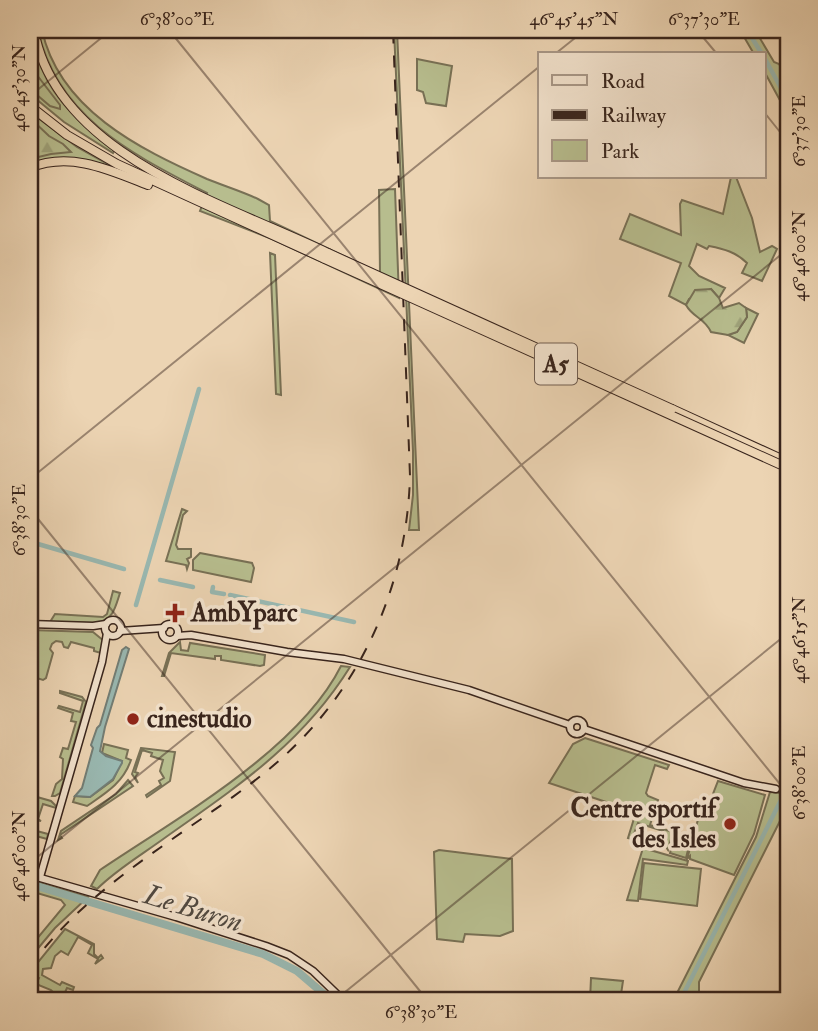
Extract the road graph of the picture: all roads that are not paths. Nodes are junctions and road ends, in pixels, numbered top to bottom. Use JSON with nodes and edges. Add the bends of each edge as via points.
{"nodes":[{"id":1,"x":34,"y":30,"type":"edge"},
{"id":2,"x":30,"y":99,"type":"edge"},
{"id":3,"x":30,"y":106,"type":"edge"},
{"id":4,"x":30,"y":168,"type":"edge"},
{"id":5,"x":193,"y":200,"type":"junction"},
{"id":6,"x":206,"y":201,"type":"junction"},
{"id":7,"x":788,"y":462,"type":"edge"},
{"id":8,"x":788,"y":468,"type":"edge"},
{"id":9,"x":30,"y":624,"type":"edge"},
{"id":10,"x":106,"y":629,"type":"junction"},
{"id":11,"x":119,"y":630,"type":"junction"},
{"id":12,"x":164,"y":632,"type":"junction"},
{"id":13,"x":178,"y":633,"type":"junction"},
{"id":14,"x":103,"y":658,"type":"junction"},
{"id":15,"x":776,"y":789,"type":"dead end"},
{"id":16,"x":30,"y":874,"type":"edge"},
{"id":17,"x":40,"y":877,"type":"junction"},
{"id":18,"x":344,"y":1001,"type":"edge"}],
"edges":[{"from":1,"to":6,"type":"highway","number":"A5","via":[[52,82],[80,118],[145,166]]},
{"from":2,"to":6,"type":"highway","via":[[93,146]]},
{"from":3,"to":5,"type":"highway","number":"A5","via":[[91,150]]},
{"from":4,"to":5,"type":"highway","via":[[56,161],[86,164]]},
{"from":5,"to":6,"type":"highway","number":"A5"},
{"from":6,"to":7,"type":"highway","number":"A5","bridge":true},
{"from":6,"to":8,"type":"highway","number":"A5","bridge":true},
{"from":9,"to":10,"type":"street"},
{"from":10,"to":11,"type":"street"},
{"from":10,"to":11,"type":"street","via":[[112,620]]},
{"from":10,"to":14,"type":"street"},
{"from":11,"to":12,"type":"street"},
{"from":11,"to":14,"type":"street"},
{"from":12,"to":13,"type":"street","via":[[170,640]]},
{"from":12,"to":13,"type":"street","via":[[171,624]]},
{"from":13,"to":15,"type":"street","via":[[338,658],[469,690],[570,725],[580,721],[583,729],[744,783]]},
{"from":14,"to":17,"type":"street"},
{"from":16,"to":17,"type":"street"},
{"from":17,"to":18,"type":"street","via":[[266,946],[313,971]]}]}
